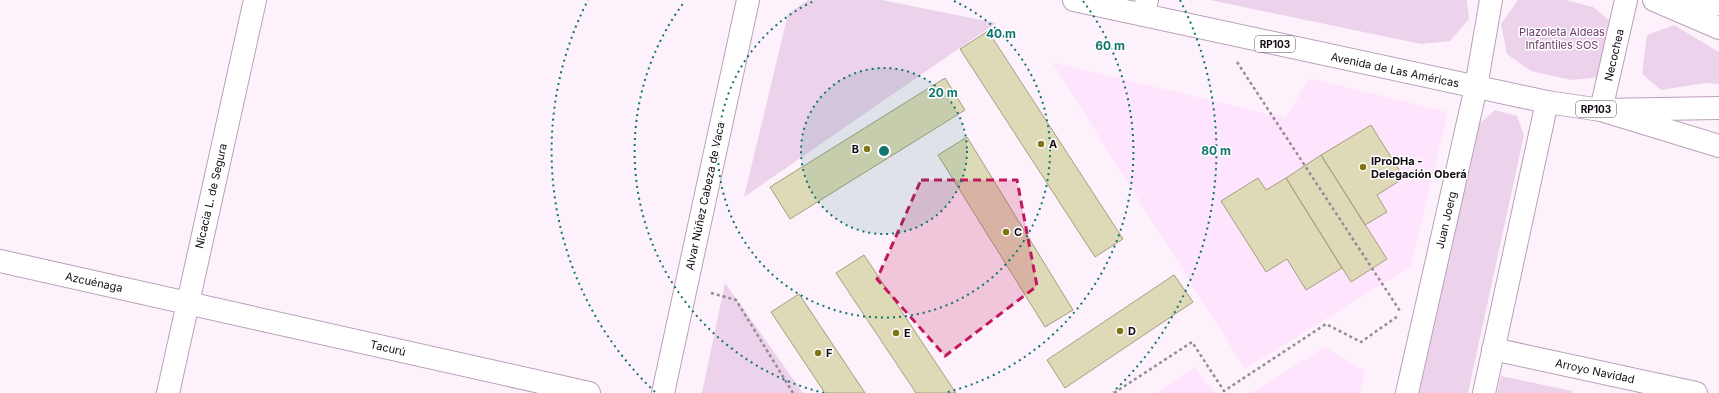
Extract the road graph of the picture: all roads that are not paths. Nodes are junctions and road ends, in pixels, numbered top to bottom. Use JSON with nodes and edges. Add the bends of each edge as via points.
{"nodes":[{"id":1,"x":256,"y":0,"type":"edge"},
{"id":2,"x":748,"y":0,"type":"edge"},
{"id":3,"x":1074,"y":0,"type":"edge"},
{"id":4,"x":1491,"y":0,"type":"edge"},
{"id":5,"x":1626,"y":0,"type":"edge"},
{"id":6,"x":1658,"y":2,"type":"edge"},
{"id":7,"x":1719,"y":4,"type":"edge"},
{"id":8,"x":1145,"y":8,"type":"edge"},
{"id":9,"x":1719,"y":28,"type":"edge"},
{"id":10,"x":1476,"y":87,"type":"junction"},
{"id":11,"x":1547,"y":102,"type":"junction"},
{"id":12,"x":1719,"y":108,"type":"edge"},
{"id":13,"x":1601,"y":110,"type":"junction"},
{"id":14,"x":1719,"y":146,"type":"edge"},
{"id":15,"x":0,"y":262,"type":"edge"},
{"id":16,"x":187,"y":303,"type":"junction"},
{"id":17,"x":1493,"y":349,"type":"junction"},
{"id":18,"x":168,"y":393,"type":"edge"},
{"id":19,"x":589,"y":393,"type":"edge"},
{"id":20,"x":663,"y":393,"type":"edge"},
{"id":21,"x":1407,"y":393,"type":"edge"},
{"id":22,"x":1484,"y":393,"type":"edge"},
{"id":23,"x":1696,"y":393,"type":"edge"}],
"edges":[{"from":1,"to":16,"type":"street","name":"Nicacia L. de Segura"},
{"from":2,"to":20,"type":"street","name":"Alvar Núñez Cabeza de Vaca"},
{"from":3,"to":8,"type":"street","name":"Avenida de Las Américas","number":"RP103"},
{"from":4,"to":10,"type":"street","name":"Juan Joerg"},
{"from":5,"to":13,"type":"street","name":"Necochea"},
{"from":6,"to":7,"type":"street"},
{"from":6,"to":9,"type":"street"},
{"from":8,"to":10,"type":"street","name":"Avenida de Las Américas","number":"RP103","via":[[1217,31]]},
{"from":10,"to":11,"type":"street","name":"Avenida de Las Américas","number":"RP103"},
{"from":10,"to":21,"type":"street","name":"Juan Joerg"},
{"from":11,"to":13,"type":"street","name":"Avenida de Las Américas","number":"RP103"},
{"from":11,"to":17,"type":"street"},
{"from":12,"to":13,"type":"street","name":"Avenida de Las Américas","number":"RP103"},
{"from":13,"to":14,"type":"street"},
{"from":15,"to":16,"type":"street","name":"Azcuénaga"},
{"from":16,"to":18,"type":"street","name":"Nicacia L. de Segura"},
{"from":16,"to":19,"type":"street","name":"Tacurú"},
{"from":17,"to":22,"type":"street"},
{"from":17,"to":23,"type":"street","name":"Arroyo Navidad"}]}
